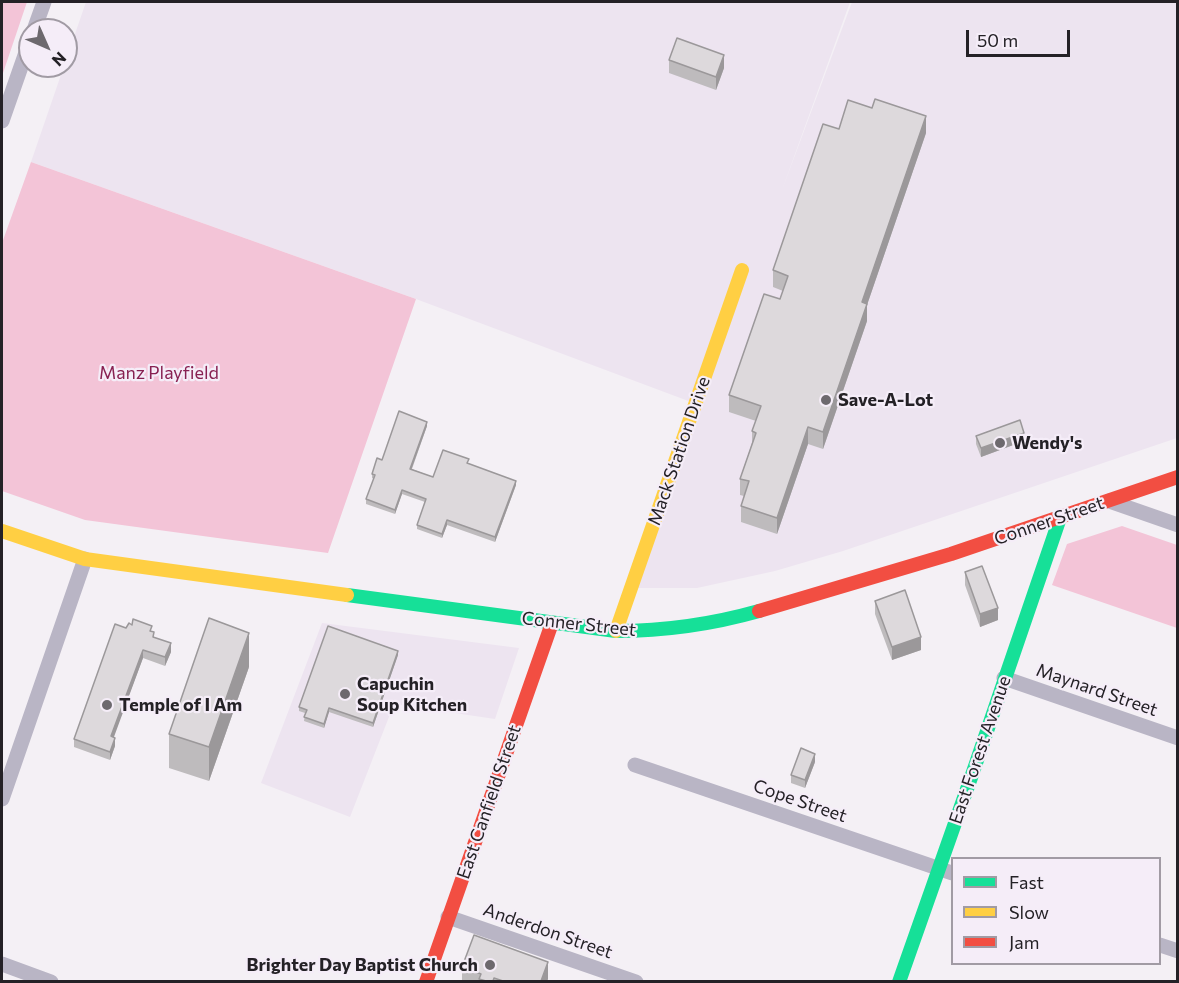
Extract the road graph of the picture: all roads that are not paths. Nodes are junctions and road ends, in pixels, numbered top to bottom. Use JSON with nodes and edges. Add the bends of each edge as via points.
{"nodes":[{"id":1,"x":44,"y":2,"type":"edge"},
{"id":2,"x":38,"y":18,"type":"edge"},
{"id":3,"x":18,"y":75,"type":"edge"},
{"id":4,"x":2,"y":121,"type":"edge"},
{"id":5,"x":742,"y":270,"type":"dead end"},
{"id":6,"x":1178,"y":477,"type":"edge"},
{"id":7,"x":1108,"y":501,"type":"junction"},
{"id":8,"x":1060,"y":518,"type":"junction"},
{"id":9,"x":1178,"y":525,"type":"edge"},
{"id":10,"x":2,"y":531,"type":"edge"},
{"id":11,"x":85,"y":559,"type":"junction"},
{"id":12,"x":552,"y":623,"type":"junction"},
{"id":13,"x":616,"y":631,"type":"junction"},
{"id":14,"x":1004,"y":678,"type":"junction"},
{"id":15,"x":1178,"y":738,"type":"edge"},
{"id":16,"x":2,"y":750,"type":"edge"},
{"id":17,"x":17,"y":756,"type":"junction"},
{"id":18,"x":635,"y":765,"type":"dead end"},
{"id":19,"x":2,"y":799,"type":"edge"},
{"id":20,"x":945,"y":871,"type":"edge"},
{"id":21,"x":448,"y":917,"type":"junction"},
{"id":22,"x":1161,"y":945,"type":"edge"},
{"id":23,"x":1178,"y":951,"type":"edge"},
{"id":24,"x":2,"y":964,"type":"edge"},
{"id":25,"x":51,"y":981,"type":"edge"},
{"id":26,"x":426,"y":981,"type":"edge"},
{"id":27,"x":636,"y":981,"type":"edge"},
{"id":28,"x":898,"y":981,"type":"edge"}],
"edges":[{"from":1,"to":2,"type":"street"},
{"from":3,"to":4,"type":"street"},
{"from":5,"to":13,"type":"street","name":"Mack Station Drive"},
{"from":6,"to":7,"type":"street","name":"Conner Street"},
{"from":7,"to":8,"type":"street","name":"Conner Street"},
{"from":7,"to":9,"type":"street"},
{"from":8,"to":13,"type":"street","name":"Conner Street","via":[[730,619],[647,631]]},
{"from":8,"to":14,"type":"street","name":"East Forest Avenue"},
{"from":10,"to":11,"type":"street","name":"Conner Street"},
{"from":11,"to":12,"type":"street","name":"Conner Street"},
{"from":11,"to":17,"type":"street"},
{"from":12,"to":13,"type":"street","name":"Conner Street"},
{"from":12,"to":21,"type":"street","name":"East Canfield Street"},
{"from":14,"to":15,"type":"street","name":"Maynard Street"},
{"from":14,"to":20,"type":"street","name":"East Forest Avenue"},
{"from":16,"to":17,"type":"street"},
{"from":17,"to":19,"type":"street"},
{"from":18,"to":20,"type":"street","name":"Cope Street"},
{"from":20,"to":28,"type":"street","name":"East Forest Avenue"},
{"from":21,"to":26,"type":"street","name":"East Canfield Street"},
{"from":21,"to":27,"type":"street","name":"Anderdon Street"},
{"from":22,"to":23,"type":"street"},
{"from":24,"to":25,"type":"street"}]}
